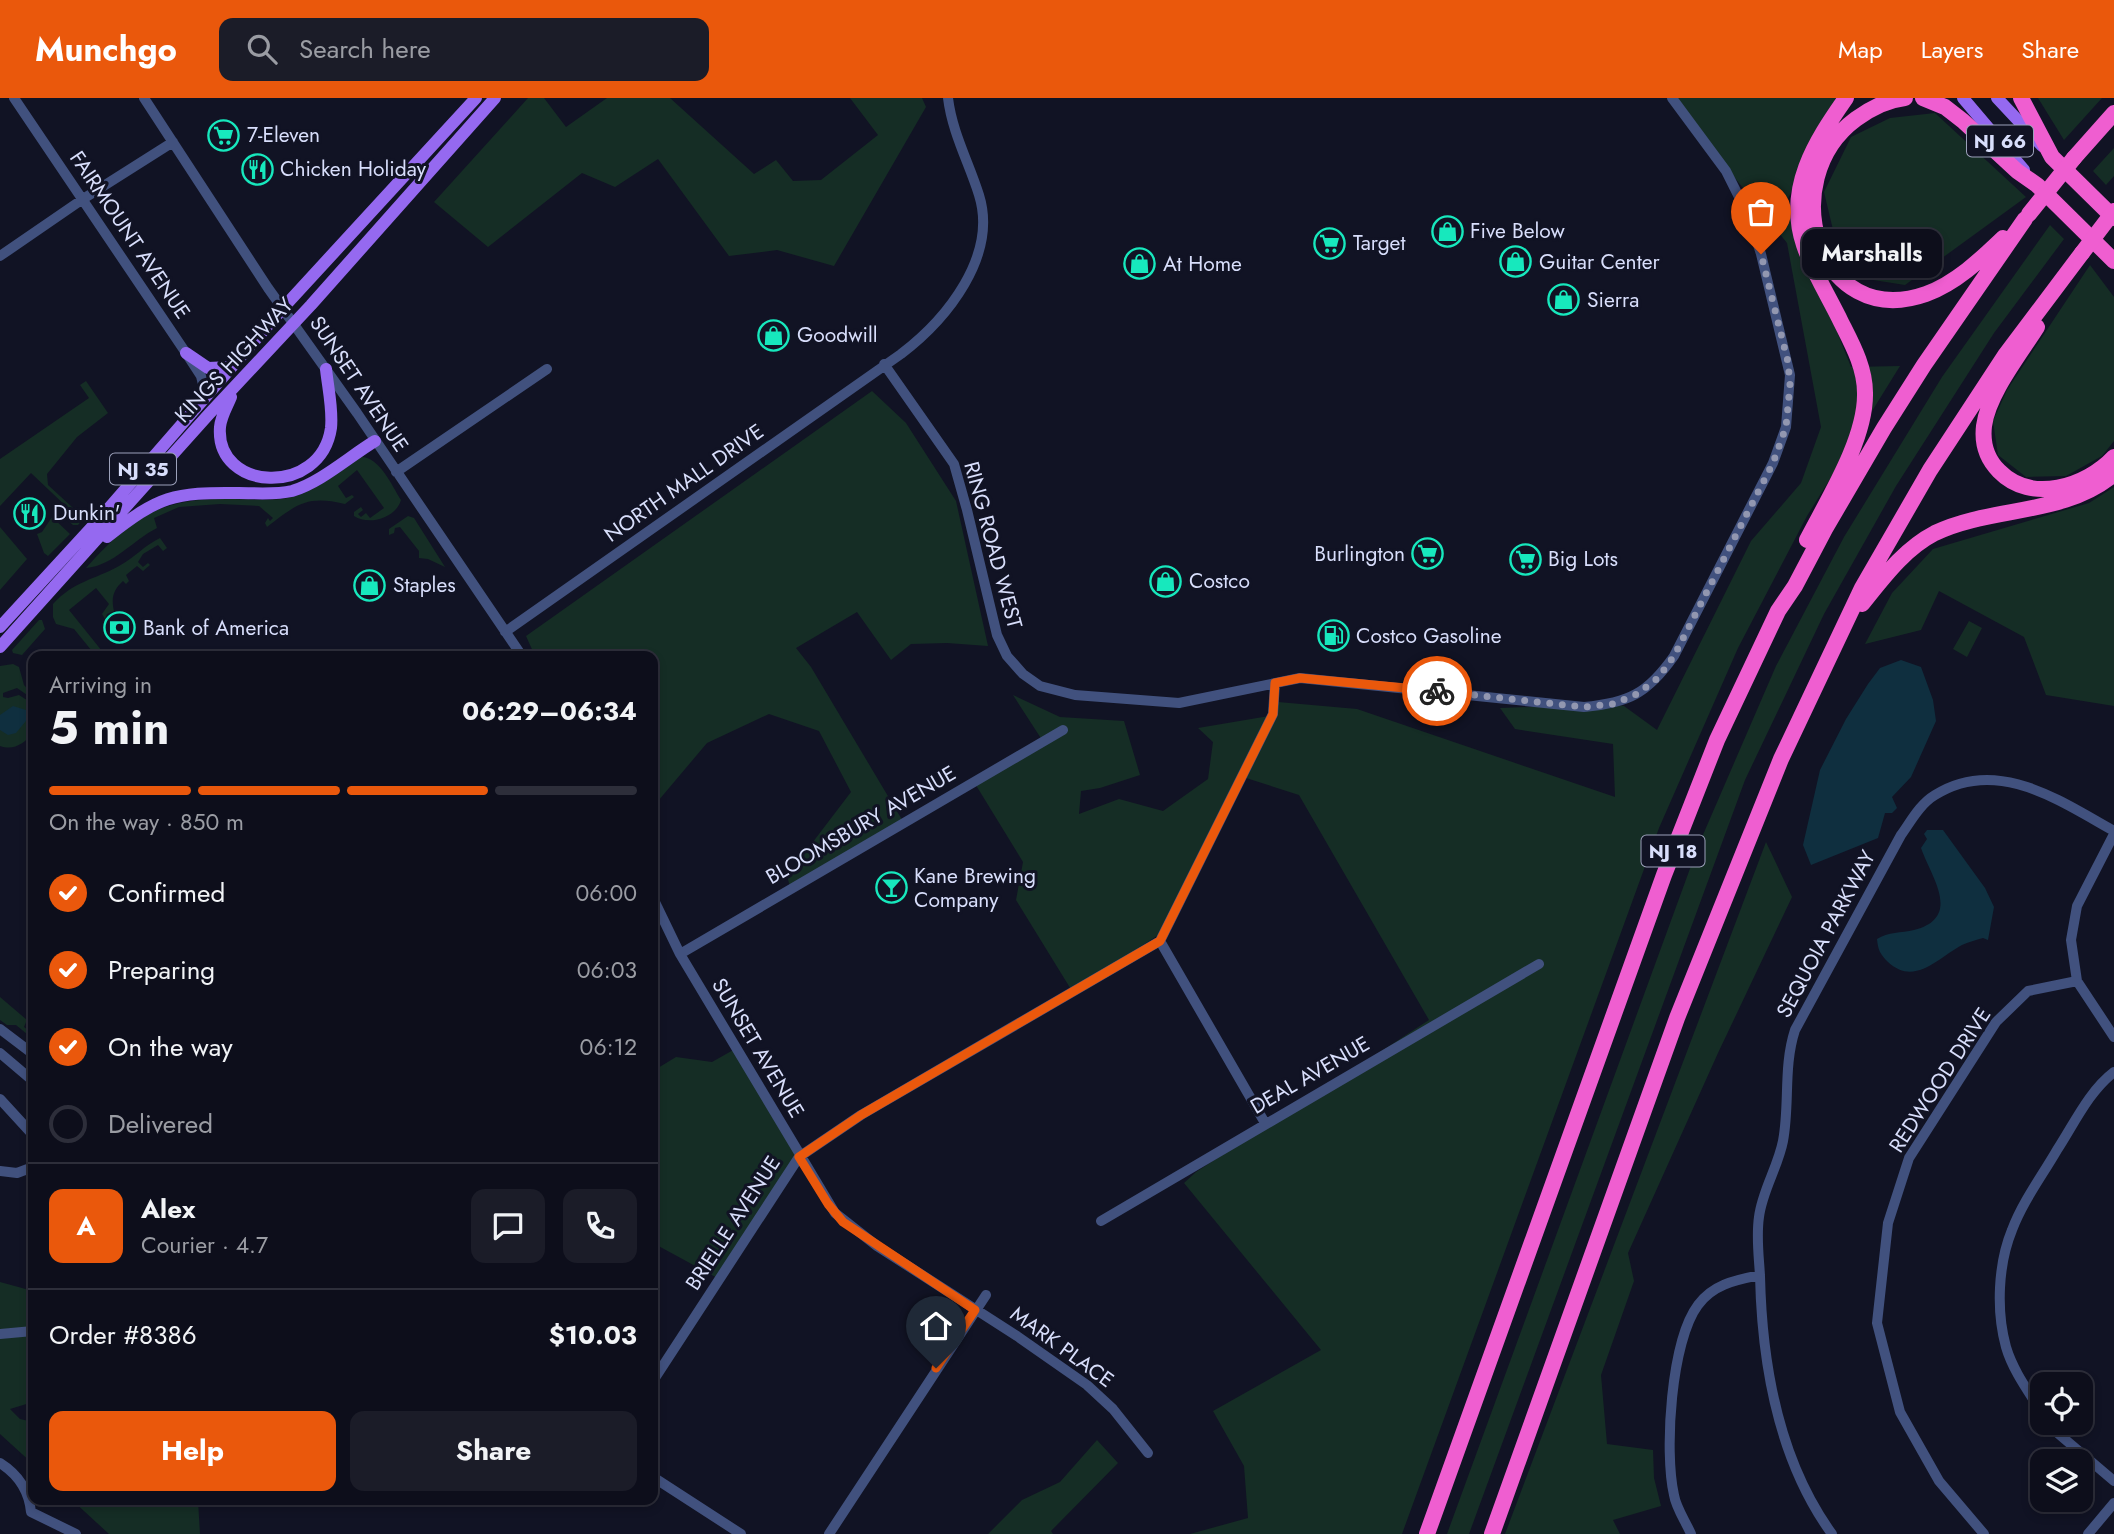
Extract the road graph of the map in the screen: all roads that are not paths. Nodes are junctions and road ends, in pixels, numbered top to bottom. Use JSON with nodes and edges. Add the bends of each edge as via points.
{"nodes":[{"id":1,"x":14,"y":98,"type":"edge"},
{"id":2,"x":144,"y":98,"type":"edge"},
{"id":3,"x":476,"y":98,"type":"edge"},
{"id":4,"x":495,"y":98,"type":"edge"},
{"id":5,"x":948,"y":98,"type":"edge"},
{"id":6,"x":1672,"y":98,"type":"edge"},
{"id":7,"x":1846,"y":98,"type":"edge"},
{"id":8,"x":1905,"y":98,"type":"edge"},
{"id":9,"x":1923,"y":98,"type":"edge"},
{"id":10,"x":1963,"y":98,"type":"edge"},
{"id":11,"x":1997,"y":98,"type":"edge"},
{"id":12,"x":2021,"y":98,"type":"edge"},
{"id":13,"x":2114,"y":98,"type":"edge"},
{"id":14,"x":2114,"y":113,"type":"edge"},
{"id":15,"x":173,"y":142,"type":"junction"},
{"id":16,"x":2085,"y":144,"type":"junction"},
{"id":17,"x":2052,"y":157,"type":"junction"},
{"id":18,"x":2037,"y":185,"type":"junction"},
{"id":19,"x":83,"y":199,"type":"junction"},
{"id":20,"x":2114,"y":211,"type":"edge"},
{"id":21,"x":2027,"y":217,"type":"junction"},
{"id":22,"x":2114,"y":218,"type":"edge"},
{"id":23,"x":2101,"y":250,"type":"junction"},
{"id":24,"x":0,"y":256,"type":"edge"},
{"id":25,"x":2078,"y":259,"type":"junction"},
{"id":26,"x":2114,"y":261,"type":"edge"},
{"id":27,"x":2114,"y":271,"type":"edge"},
{"id":28,"x":283,"y":308,"type":"junction"},
{"id":29,"x":295,"y":323,"type":"junction"},
{"id":30,"x":186,"y":353,"type":"junction"},
{"id":31,"x":884,"y":364,"type":"junction"},
{"id":32,"x":231,"y":367,"type":"junction"},
{"id":33,"x":326,"y":369,"type":"junction"},
{"id":34,"x":547,"y":369,"type":"dead end"},
{"id":35,"x":234,"y":389,"type":"junction"},
{"id":36,"x":206,"y":397,"type":"junction"},
{"id":37,"x":375,"y":441,"type":"junction"},
{"id":38,"x":2114,"y":457,"type":"edge"},
{"id":39,"x":396,"y":472,"type":"junction"},
{"id":40,"x":2114,"y":474,"type":"edge"},
{"id":41,"x":87,"y":552,"type":"junction"},
{"id":42,"x":1778,"y":611,"type":"junction"},
{"id":43,"x":1845,"y":625,"type":"junction"},
{"id":44,"x":0,"y":627,"type":"edge"},
{"id":45,"x":505,"y":632,"type":"junction"},
{"id":46,"x":0,"y":648,"type":"edge"},
{"id":47,"x":518,"y":651,"type":"edge"},
{"id":48,"x":1275,"y":683,"type":"junction"},
{"id":49,"x":1063,"y":730,"type":"dead end"},
{"id":50,"x":2114,"y":833,"type":"edge"},
{"id":51,"x":658,"y":908,"type":"edge"},
{"id":52,"x":1160,"y":941,"type":"junction"},
{"id":53,"x":680,"y":954,"type":"junction"},
{"id":54,"x":1539,"y":964,"type":"dead end"},
{"id":55,"x":2077,"y":981,"type":"junction"},
{"id":56,"x":0,"y":1029,"type":"edge"},
{"id":57,"x":2114,"y":1037,"type":"edge"},
{"id":58,"x":28,"y":1050,"type":"edge"},
{"id":59,"x":0,"y":1053,"type":"edge"},
{"id":60,"x":2114,"y":1072,"type":"edge"},
{"id":61,"x":28,"y":1076,"type":"edge"},
{"id":62,"x":0,"y":1099,"type":"edge"},
{"id":63,"x":1265,"y":1123,"type":"junction"},
{"id":64,"x":28,"y":1130,"type":"edge"},
{"id":65,"x":799,"y":1157,"type":"junction"},
{"id":66,"x":28,"y":1169,"type":"edge"},
{"id":67,"x":0,"y":1171,"type":"edge"},
{"id":68,"x":1101,"y":1221,"type":"dead end"},
{"id":69,"x":1759,"y":1275,"type":"junction"},
{"id":70,"x":986,"y":1295,"type":"dead end"},
{"id":71,"x":975,"y":1310,"type":"junction"},
{"id":72,"x":28,"y":1331,"type":"edge"},
{"id":73,"x":0,"y":1334,"type":"edge"},
{"id":74,"x":658,"y":1373,"type":"edge"},
{"id":75,"x":2030,"y":1394,"type":"edge"},
{"id":76,"x":2060,"y":1435,"type":"edge"},
{"id":77,"x":1148,"y":1453,"type":"dead end"},
{"id":78,"x":0,"y":1463,"type":"edge"},
{"id":79,"x":658,"y":1479,"type":"edge"},
{"id":80,"x":2114,"y":1480,"type":"edge"},
{"id":81,"x":28,"y":1493,"type":"edge"},
{"id":82,"x":2114,"y":1503,"type":"edge"},
{"id":83,"x":31,"y":1505,"type":"edge"},
{"id":84,"x":76,"y":1534,"type":"edge"},
{"id":85,"x":741,"y":1534,"type":"edge"},
{"id":86,"x":829,"y":1534,"type":"edge"},
{"id":87,"x":1427,"y":1534,"type":"edge"},
{"id":88,"x":1492,"y":1534,"type":"edge"},
{"id":89,"x":1691,"y":1534,"type":"edge"},
{"id":90,"x":1832,"y":1534,"type":"edge"},
{"id":91,"x":1984,"y":1534,"type":"edge"},
{"id":92,"x":2088,"y":1534,"type":"edge"}],
"edges":[{"from":1,"to":19,"type":"street","name":"FAIRMOUNT AVENUE"},
{"from":2,"to":15,"type":"street","name":"SUNSET AVENUE"},
{"from":3,"to":28,"type":"main road","name":"KINGS HIGHWAY","number":"NJ 35"},
{"from":4,"to":29,"type":"main road","name":"KINGS HIGHWAY","number":"NJ 35"},
{"from":5,"to":31,"type":"street","name":"NORTH MALL DRIVE","via":[[982,208],[982,236],[968,277],[943,317]]},
{"from":6,"to":48,"type":"street","name":"RING ROAD WEST","via":[[1726,171],[1749,218],[1790,374],[1786,427],[1773,463],[1674,656],[1658,678],[1637,694],[1613,704],[1584,707],[1300,678]]},
{"from":7,"to":42,"type":"highway","via":[[1805,166],[1799,223],[1804,245],[1861,366],[1863,415]]},
{"from":8,"to":21,"type":"highway","via":[[1883,103],[1851,123],[1832,143],[1817,173],[1814,230],[1823,255],[1836,272],[1857,290],[1875,297],[1925,294],[1978,262]]},
{"from":9,"to":18,"type":"highway","via":[[1945,107]]},
{"from":10,"to":18,"type":"main road","number":"NJ 66"},
{"from":11,"to":17,"type":"main road","number":"NJ 66"},
{"from":12,"to":17,"type":"highway"},
{"from":13,"to":16,"type":"highway"},
{"from":14,"to":16,"type":"highway","number":"NJ 18"},
{"from":15,"to":19,"type":"street"},
{"from":15,"to":28,"type":"street","name":"SUNSET AVENUE"},
{"from":16,"to":21,"type":"highway","number":"NJ 18","bridge":true},
{"from":17,"to":22,"type":"highway","number":"NJ 66"},
{"from":18,"to":23,"type":"highway","number":"NJ 66"},
{"from":19,"to":24,"type":"street"},
{"from":19,"to":30,"type":"street","name":"FAIRMOUNT AVENUE"},
{"from":20,"to":25,"type":"highway","number":"NJ 18","bridge":true},
{"from":21,"to":42,"type":"highway","number":"NJ 18","via":[[1884,428]]},
{"from":23,"to":26,"type":"highway","number":"NJ 66"},
{"from":23,"to":27,"type":"highway"},
{"from":25,"to":38,"type":"highway","via":[[1992,400],[1984,424],[1984,444],[2005,477],[2033,489],[2071,484]]},
{"from":25,"to":43,"type":"highway","number":"NJ 18","via":[[2006,354],[1930,470]]},
{"from":28,"to":29,"type":"street","name":"SUNSET AVENUE"},
{"from":28,"to":32,"type":"main road","name":"KINGS HIGHWAY","number":"NJ 35"},
{"from":29,"to":33,"type":"street","name":"SUNSET AVENUE"},
{"from":29,"to":35,"type":"main road","name":"KINGS HIGHWAY","number":"NJ 35"},
{"from":30,"to":32,"type":"main road","via":[[208,368]]},
{"from":30,"to":36,"type":"street","name":"FAIRMOUNT AVENUE","via":[[201,376]]},
{"from":31,"to":45,"type":"street","name":"NORTH MALL DRIVE"},
{"from":31,"to":48,"type":"street","name":"RING ROAD WEST","via":[[954,464],[997,635],[1023,674],[1057,692],[1180,703]]},
{"from":32,"to":36,"type":"main road","name":"KINGS HIGHWAY","number":"NJ 35"},
{"from":33,"to":35,"type":"main road","via":[[331,415],[327,442],[311,465],[285,478],[252,475],[226,453],[220,427]]},
{"from":33,"to":37,"type":"street","name":"SUNSET AVENUE"},
{"from":34,"to":39,"type":"street"},
{"from":35,"to":41,"type":"main road","name":"KINGS HIGHWAY","number":"NJ 35"},
{"from":36,"to":44,"type":"main road","name":"KINGS HIGHWAY","number":"NJ 35"},
{"from":37,"to":39,"type":"street","name":"SUNSET AVENUE"},
{"from":37,"to":41,"type":"main road","via":[[308,485],[289,492],[173,496],[143,510]]},
{"from":39,"to":45,"type":"street","name":"SUNSET AVENUE"},
{"from":40,"to":43,"type":"highway","via":[[2078,496],[1934,534],[1897,562]]},
{"from":41,"to":46,"type":"main road","name":"KINGS HIGHWAY","number":"NJ 35"},
{"from":42,"to":87,"type":"highway","number":"NJ 18","via":[[1717,740],[1664,875]]},
{"from":43,"to":88,"type":"highway","number":"NJ 18","via":[[1781,759],[1677,1018]]},
{"from":45,"to":47,"type":"street","name":"SUNSET AVENUE"},
{"from":48,"to":52,"type":"street","via":[[1273,714]]},
{"from":49,"to":53,"type":"street","name":"BLOOMSBURY AVENUE"},
{"from":50,"to":55,"type":"street","via":[[2077,906],[2071,940]]},
{"from":50,"to":69,"type":"street","name":"SEQUOIA PARKWAY","via":[[2040,790],[1996,779],[1956,785],[1934,795],[1918,811],[1792,1037],[1783,1144],[1759,1214]]},
{"from":51,"to":53,"type":"street","name":"SUNSET AVENUE"},
{"from":52,"to":63,"type":"street"},
{"from":52,"to":65,"type":"street","name":"BRIELLE AVENUE","via":[[861,1115]]},
{"from":53,"to":65,"type":"street","name":"SUNSET AVENUE"},
{"from":54,"to":63,"type":"street","name":"DEAL AVENUE"},
{"from":55,"to":57,"type":"street"},
{"from":55,"to":91,"type":"street","name":"REDWOOD DRIVE","via":[[2028,991],[1996,1022],[1909,1158],[1888,1223],[1877,1323],[1900,1412],[1939,1481]]},
{"from":56,"to":58,"type":"street"},
{"from":59,"to":61,"type":"street"},
{"from":60,"to":75,"type":"street","via":[[2092,1094],[2011,1231],[2000,1307],[2006,1346]]},
{"from":62,"to":64,"type":"street"},
{"from":63,"to":68,"type":"street","name":"DEAL AVENUE"},
{"from":65,"to":71,"type":"street","name":"SUNSET AVENUE","via":[[843,1222]]},
{"from":65,"to":74,"type":"street","name":"BRIELLE AVENUE"},
{"from":66,"to":67,"type":"street"},
{"from":69,"to":89,"type":"street","via":[[1726,1282],[1713,1290],[1688,1321],[1679,1346],[1671,1460],[1674,1496]]},
{"from":69,"to":90,"type":"street","name":"SEQUOIA PARKWAY","via":[[1774,1399],[1805,1488]]},
{"from":70,"to":71,"type":"street"},
{"from":71,"to":77,"type":"street","name":"MARK PLACE","via":[[1087,1385]]},
{"from":71,"to":86,"type":"street"},
{"from":72,"to":73,"type":"street"},
{"from":76,"to":80,"type":"street"},
{"from":78,"to":81,"type":"street"},
{"from":79,"to":85,"type":"street"},
{"from":82,"to":92,"type":"street"},
{"from":83,"to":84,"type":"street","via":[[31,1512]]}]}
